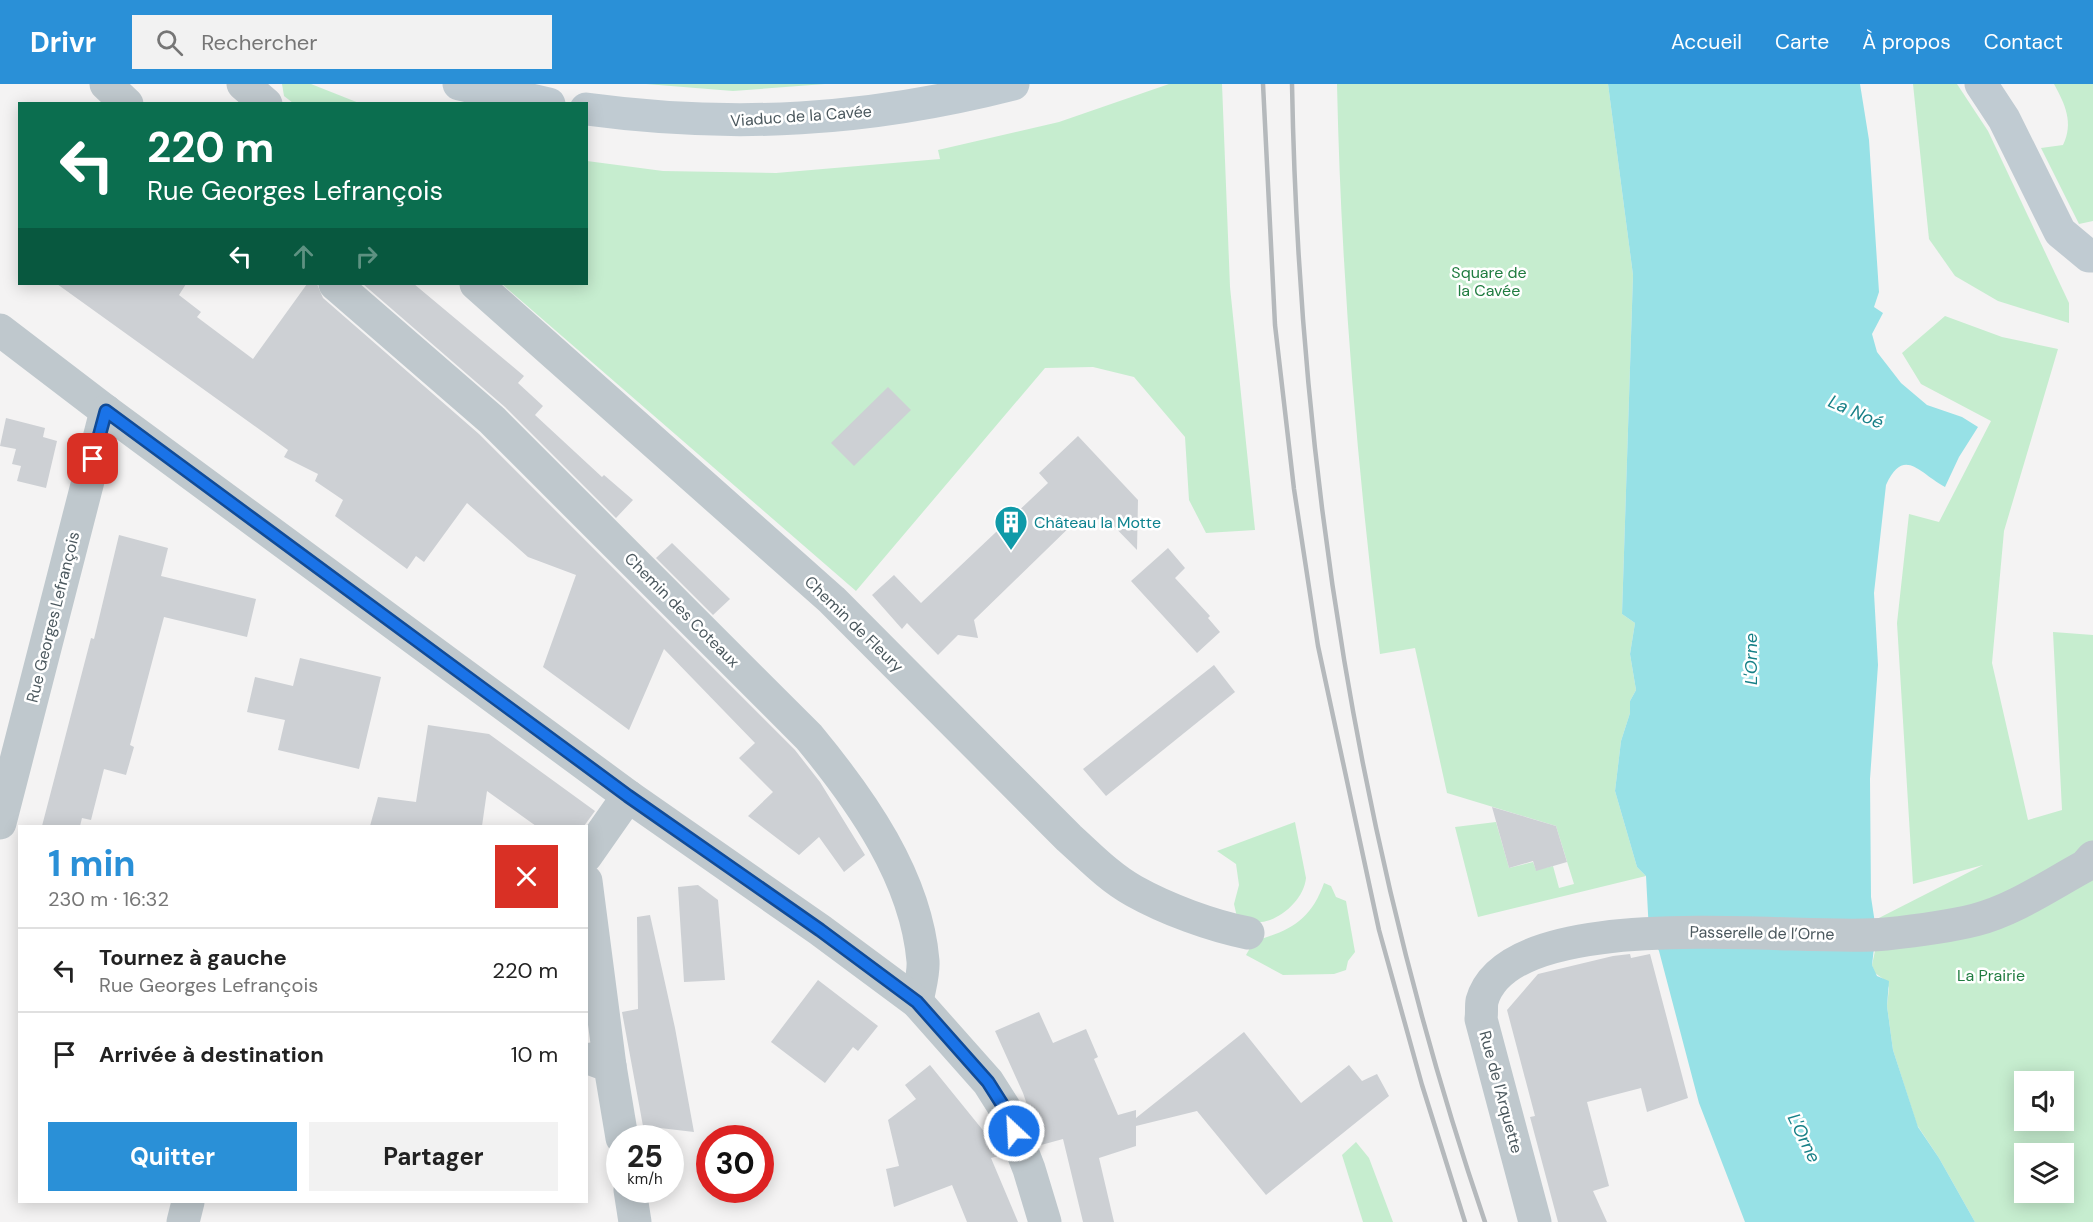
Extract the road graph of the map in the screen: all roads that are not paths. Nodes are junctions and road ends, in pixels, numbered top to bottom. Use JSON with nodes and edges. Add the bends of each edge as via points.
{"nodes":[{"id":1,"x":106,"y":84,"type":"edge"},
{"id":2,"x":243,"y":84,"type":"edge"},
{"id":3,"x":459,"y":84,"type":"edge"},
{"id":4,"x":1013,"y":84,"type":"edge"},
{"id":5,"x":1981,"y":84,"type":"edge"},
{"id":6,"x":125,"y":102,"type":"edge"},
{"id":7,"x":264,"y":102,"type":"edge"},
{"id":8,"x":540,"y":102,"type":"edge"},
{"id":9,"x":588,"y":110,"type":"edge"},
{"id":10,"x":2093,"y":256,"type":"edge"},
{"id":11,"x":336,"y":285,"type":"edge"},
{"id":12,"x":477,"y":285,"type":"edge"},
{"id":13,"x":0,"y":330,"type":"edge"},
{"id":14,"x":106,"y":411,"type":"junction"},
{"id":15,"x":628,"y":796,"type":"junction"},
{"id":16,"x":0,"y":823,"type":"edge"},
{"id":17,"x":588,"y":853,"type":"edge"},
{"id":18,"x":2093,"y":856,"type":"edge"},
{"id":19,"x":588,"y":911,"type":"edge"},
{"id":20,"x":1645,"y":932,"type":"joint"},
{"id":21,"x":1248,"y":933,"type":"dead end"},
{"id":22,"x":917,"y":1002,"type":"junction"},
{"id":23,"x":598,"y":1062,"type":"edge"},
{"id":24,"x":618,"y":1125,"type":"edge"},
{"id":25,"x":188,"y":1203,"type":"edge"},
{"id":26,"x":632,"y":1203,"type":"edge"},
{"id":27,"x":183,"y":1222,"type":"edge"},
{"id":28,"x":635,"y":1222,"type":"edge"},
{"id":29,"x":1045,"y":1222,"type":"edge"},
{"id":30,"x":1535,"y":1222,"type":"edge"}],
"edges":[{"from":1,"to":6,"type":"street"},
{"from":2,"to":7,"type":"street"},
{"from":3,"to":8,"type":"main road"},
{"from":4,"to":9,"type":"main road","name":"Viaduc de la Cavée","via":[[901,108],[748,122]]},
{"from":5,"to":10,"type":"main road","via":[[2004,119],[2060,232]]},
{"from":11,"to":22,"type":"street","name":"Chemin des Coteaux","via":[[492,420],[809,737],[848,784],[898,873],[917,926],[924,963]]},
{"from":12,"to":21,"type":"street","name":"Chemin de Fleury","via":[[832,600],[1108,873],[1133,891],[1158,902]]},
{"from":13,"to":14,"type":"street"},
{"from":14,"to":15,"type":"street"},
{"from":14,"to":16,"type":"street","name":"Rue Georges Lefrançois"},
{"from":15,"to":17,"type":"street"},
{"from":15,"to":22,"type":"street"},
{"from":18,"to":20,"type":"street","name":"Passerelle de l’Orne","via":[[2085,866],[2012,906],[1976,919],[1880,934]]},
{"from":19,"to":23,"type":"street"},
{"from":20,"to":30,"type":"street","name":"Rue de l'Arquette","via":[[1561,944],[1507,968],[1490,985],[1482,1001],[1481,1019]]},
{"from":22,"to":29,"type":"street","via":[[988,1082],[1007,1112]]},
{"from":23,"to":24,"type":"street"},
{"from":25,"to":27,"type":"street"},
{"from":26,"to":28,"type":"street"}]}
